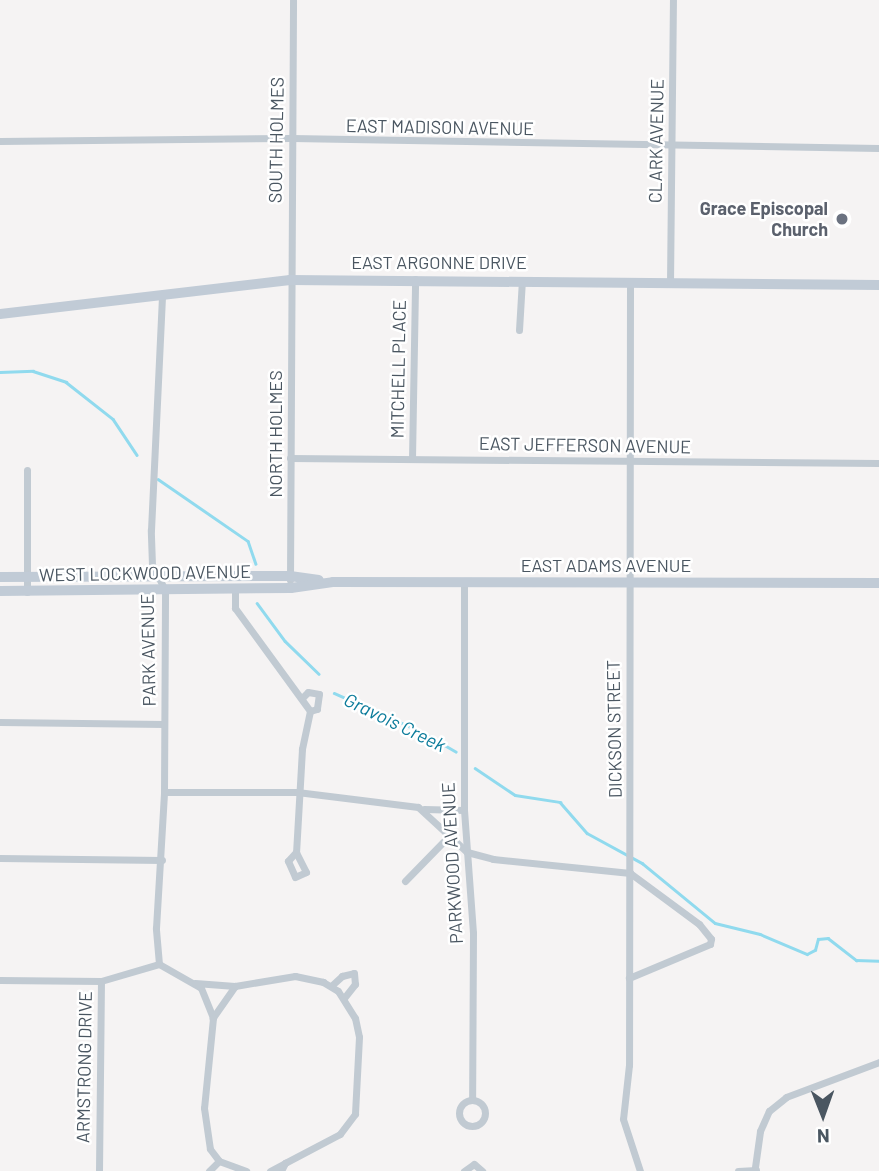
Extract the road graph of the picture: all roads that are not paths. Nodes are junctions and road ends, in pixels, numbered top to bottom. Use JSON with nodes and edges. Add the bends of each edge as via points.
{"nodes":[{"id":1,"x":293,"y":0,"type":"edge"},
{"id":2,"x":673,"y":0,"type":"edge"},
{"id":3,"x":292,"y":138,"type":"junction"},
{"id":4,"x":0,"y":141,"type":"edge"},
{"id":5,"x":672,"y":147,"type":"junction"},
{"id":6,"x":879,"y":148,"type":"edge"},
{"id":7,"x":290,"y":279,"type":"junction"},
{"id":8,"x":415,"y":279,"type":"junction"},
{"id":9,"x":522,"y":281,"type":"junction"},
{"id":10,"x":630,"y":283,"type":"junction"},
{"id":11,"x":670,"y":283,"type":"junction"},
{"id":12,"x":879,"y":285,"type":"edge"},
{"id":13,"x":162,"y":296,"type":"junction"},
{"id":14,"x":0,"y":314,"type":"edge"},
{"id":15,"x":519,"y":330,"type":"dead end"},
{"id":16,"x":290,"y":458,"type":"junction"},
{"id":17,"x":412,"y":459,"type":"junction"},
{"id":18,"x":629,"y":461,"type":"junction"},
{"id":19,"x":879,"y":463,"type":"edge"},
{"id":20,"x":27,"y":470,"type":"dead end"},
{"id":21,"x":0,"y":576,"type":"edge"},
{"id":22,"x":27,"y":576,"type":"junction"},
{"id":23,"x":158,"y":576,"type":"junction"},
{"id":24,"x":290,"y":576,"type":"junction"},
{"id":25,"x":333,"y":582,"type":"junction"},
{"id":26,"x":464,"y":582,"type":"junction"},
{"id":27,"x":628,"y":583,"type":"junction"},
{"id":28,"x":879,"y":583,"type":"edge"},
{"id":29,"x":291,"y":588,"type":"junction"},
{"id":30,"x":235,"y":589,"type":"junction"},
{"id":31,"x":165,"y":590,"type":"junction"},
{"id":32,"x":0,"y":592,"type":"edge"},
{"id":33,"x":27,"y":592,"type":"junction"},
{"id":34,"x":302,"y":698,"type":"junction"},
{"id":35,"x":310,"y":711,"type":"junction"},
{"id":36,"x":0,"y":722,"type":"edge"},
{"id":37,"x":164,"y":724,"type":"junction"},
{"id":38,"x":164,"y":792,"type":"junction"},
{"id":39,"x":297,"y":792,"type":"junction"},
{"id":40,"x":424,"y":809,"type":"junction"},
{"id":41,"x":464,"y":810,"type":"junction"},
{"id":42,"x":447,"y":838,"type":"junction"},
{"id":43,"x":296,"y":852,"type":"dead end"},
{"id":44,"x":467,"y":852,"type":"junction"},
{"id":45,"x":0,"y":858,"type":"edge"},
{"id":46,"x":162,"y":860,"type":"junction"},
{"id":47,"x":630,"y":873,"type":"junction"},
{"id":48,"x":405,"y":881,"type":"dead end"},
{"id":49,"x":159,"y":964,"type":"junction"},
{"id":50,"x":629,"y":978,"type":"junction"},
{"id":51,"x":0,"y":980,"type":"edge"},
{"id":52,"x":101,"y":981,"type":"junction"},
{"id":53,"x":195,"y":983,"type":"junction"},
{"id":54,"x":235,"y":986,"type":"junction"},
{"id":55,"x":331,"y":986,"type":"junction"},
{"id":56,"x":344,"y":998,"type":"junction"},
{"id":57,"x":213,"y":1018,"type":"junction"},
{"id":58,"x":879,"y":1062,"type":"edge"},
{"id":59,"x":472,"y":1100,"type":"dead end"},
{"id":60,"x":219,"y":1161,"type":"junction"},
{"id":61,"x":283,"y":1167,"type":"edge"},
{"id":62,"x":756,"y":1169,"type":"edge"},
{"id":63,"x":99,"y":1171,"type":"edge"},
{"id":64,"x":209,"y":1171,"type":"edge"},
{"id":65,"x":246,"y":1171,"type":"edge"},
{"id":66,"x":270,"y":1171,"type":"edge"},
{"id":67,"x":464,"y":1171,"type":"edge"},
{"id":68,"x":482,"y":1171,"type":"edge"},
{"id":69,"x":640,"y":1171,"type":"edge"},
{"id":70,"x":738,"y":1171,"type":"edge"}],
"edges":[{"from":1,"to":3,"type":"street","name":"SOUTH HOLMES"},
{"from":2,"to":5,"type":"street","name":"CLARK AVENUE"},
{"from":3,"to":4,"type":"street","name":"EAST MADISON AVENUE"},
{"from":3,"to":5,"type":"street","name":"EAST MADISON AVENUE"},
{"from":3,"to":7,"type":"street","name":"SOUTH HOLMES"},
{"from":5,"to":6,"type":"street","name":"EAST MADISON AVENUE"},
{"from":5,"to":11,"type":"street","name":"CLARK AVENUE"},
{"from":7,"to":8,"type":"main road","name":"EAST ARGONNE DRIVE"},
{"from":7,"to":13,"type":"main road","name":"EAST ARGONNE DRIVE"},
{"from":7,"to":16,"type":"street","name":"NORTH HOLMES"},
{"from":8,"to":9,"type":"main road","name":"EAST ARGONNE DRIVE"},
{"from":8,"to":17,"type":"street","name":"MITCHELL PLACE"},
{"from":9,"to":10,"type":"main road","name":"EAST ARGONNE DRIVE"},
{"from":9,"to":15,"type":"street"},
{"from":10,"to":11,"type":"main road","name":"EAST ARGONNE DRIVE"},
{"from":10,"to":18,"type":"street","name":"DICKSON STREET"},
{"from":11,"to":12,"type":"main road","name":"EAST ARGONNE DRIVE"},
{"from":13,"to":14,"type":"main road","name":"EAST ARGONNE DRIVE"},
{"from":13,"to":23,"type":"street","name":"PARK AVENUE","via":[[150,530],[152,565]]},
{"from":16,"to":17,"type":"street","name":"EAST JEFFERSON AVENUE"},
{"from":16,"to":24,"type":"street","name":"NORTH HOLMES"},
{"from":17,"to":18,"type":"street","name":"EAST JEFFERSON AVENUE"},
{"from":18,"to":19,"type":"street","name":"EAST JEFFERSON AVENUE"},
{"from":18,"to":27,"type":"street","name":"DICKSON STREET"},
{"from":20,"to":22,"type":"street"},
{"from":21,"to":22,"type":"main road","name":"WEST LOCKWOOD AVENUE"},
{"from":22,"to":23,"type":"main road","name":"WEST LOCKWOOD AVENUE"},
{"from":22,"to":33,"type":"street"},
{"from":23,"to":24,"type":"main road","name":"WEST LOCKWOOD AVENUE"},
{"from":23,"to":31,"type":"street","name":"PARK AVENUE"},
{"from":24,"to":25,"type":"main road","name":"EAST ADAMS AVENUE"},
{"from":24,"to":29,"type":"street","name":"NORTH HOLMES"},
{"from":25,"to":26,"type":"main road","name":"EAST ADAMS AVENUE"},
{"from":25,"to":29,"type":"main road","name":"EAST ADAMS AVENUE"},
{"from":26,"to":27,"type":"main road","name":"EAST ADAMS AVENUE"},
{"from":26,"to":41,"type":"street","name":"PARKWOOD AVENUE"},
{"from":27,"to":28,"type":"main road","name":"EAST ADAMS AVENUE"},
{"from":27,"to":47,"type":"street","name":"DICKSON STREET"},
{"from":29,"to":30,"type":"main road","name":"WEST LOCKWOOD AVENUE"},
{"from":30,"to":31,"type":"main road","name":"WEST LOCKWOOD AVENUE"},
{"from":30,"to":34,"type":"street","via":[[235,608]]},
{"from":31,"to":33,"type":"main road","name":"WEST LOCKWOOD AVENUE"},
{"from":31,"to":37,"type":"street","name":"PARK AVENUE"},
{"from":32,"to":33,"type":"main road","name":"WEST LOCKWOOD AVENUE"},
{"from":34,"to":35,"type":"street"},
{"from":34,"to":35,"type":"street","via":[[308,692],[319,694],[317,709]]},
{"from":35,"to":39,"type":"street"},
{"from":36,"to":37,"type":"street"},
{"from":37,"to":38,"type":"street","name":"PARK AVENUE"},
{"from":38,"to":39,"type":"street"},
{"from":38,"to":46,"type":"street","name":"PARK AVENUE"},
{"from":39,"to":40,"type":"street"},
{"from":39,"to":43,"type":"street"},
{"from":40,"to":41,"type":"street"},
{"from":40,"to":42,"type":"street"},
{"from":41,"to":44,"type":"street","name":"PARKWOOD AVENUE"},
{"from":42,"to":44,"type":"street"},
{"from":42,"to":48,"type":"street"},
{"from":44,"to":47,"type":"street","via":[[493,859]]},
{"from":44,"to":59,"type":"street","name":"PARKWOOD AVENUE","via":[[473,933]]},
{"from":45,"to":46,"type":"street"},
{"from":46,"to":49,"type":"street","name":"PARK AVENUE","via":[[156,928]]},
{"from":47,"to":50,"type":"street","name":"DICKSON STREET"},
{"from":47,"to":50,"type":"street","via":[[711,939],[701,948]]},
{"from":49,"to":52,"type":"street","name":"ARMSTRONG DRIVE"},
{"from":49,"to":53,"type":"street"},
{"from":50,"to":69,"type":"street","name":"DICKSON STREET","via":[[629,1065],[623,1119]]},
{"from":51,"to":52,"type":"street"},
{"from":52,"to":63,"type":"street","name":"ARMSTRONG DRIVE"},
{"from":53,"to":54,"type":"street"},
{"from":53,"to":57,"type":"street"},
{"from":54,"to":55,"type":"street","via":[[295,976]]},
{"from":54,"to":57,"type":"street"},
{"from":55,"to":56,"type":"street"},
{"from":55,"to":56,"type":"street","via":[[354,973],[355,984]]},
{"from":56,"to":61,"type":"street","via":[[359,1037],[355,1114],[340,1134]]},
{"from":57,"to":60,"type":"street","via":[[204,1108],[210,1149]]},
{"from":58,"to":62,"type":"street","via":[[777,1104],[761,1131]]},
{"from":60,"to":64,"type":"street"},
{"from":60,"to":65,"type":"street"},
{"from":61,"to":66,"type":"street"},
{"from":62,"to":70,"type":"street"},
{"from":67,"to":68,"type":"street","via":[[474,1164]]}]}
